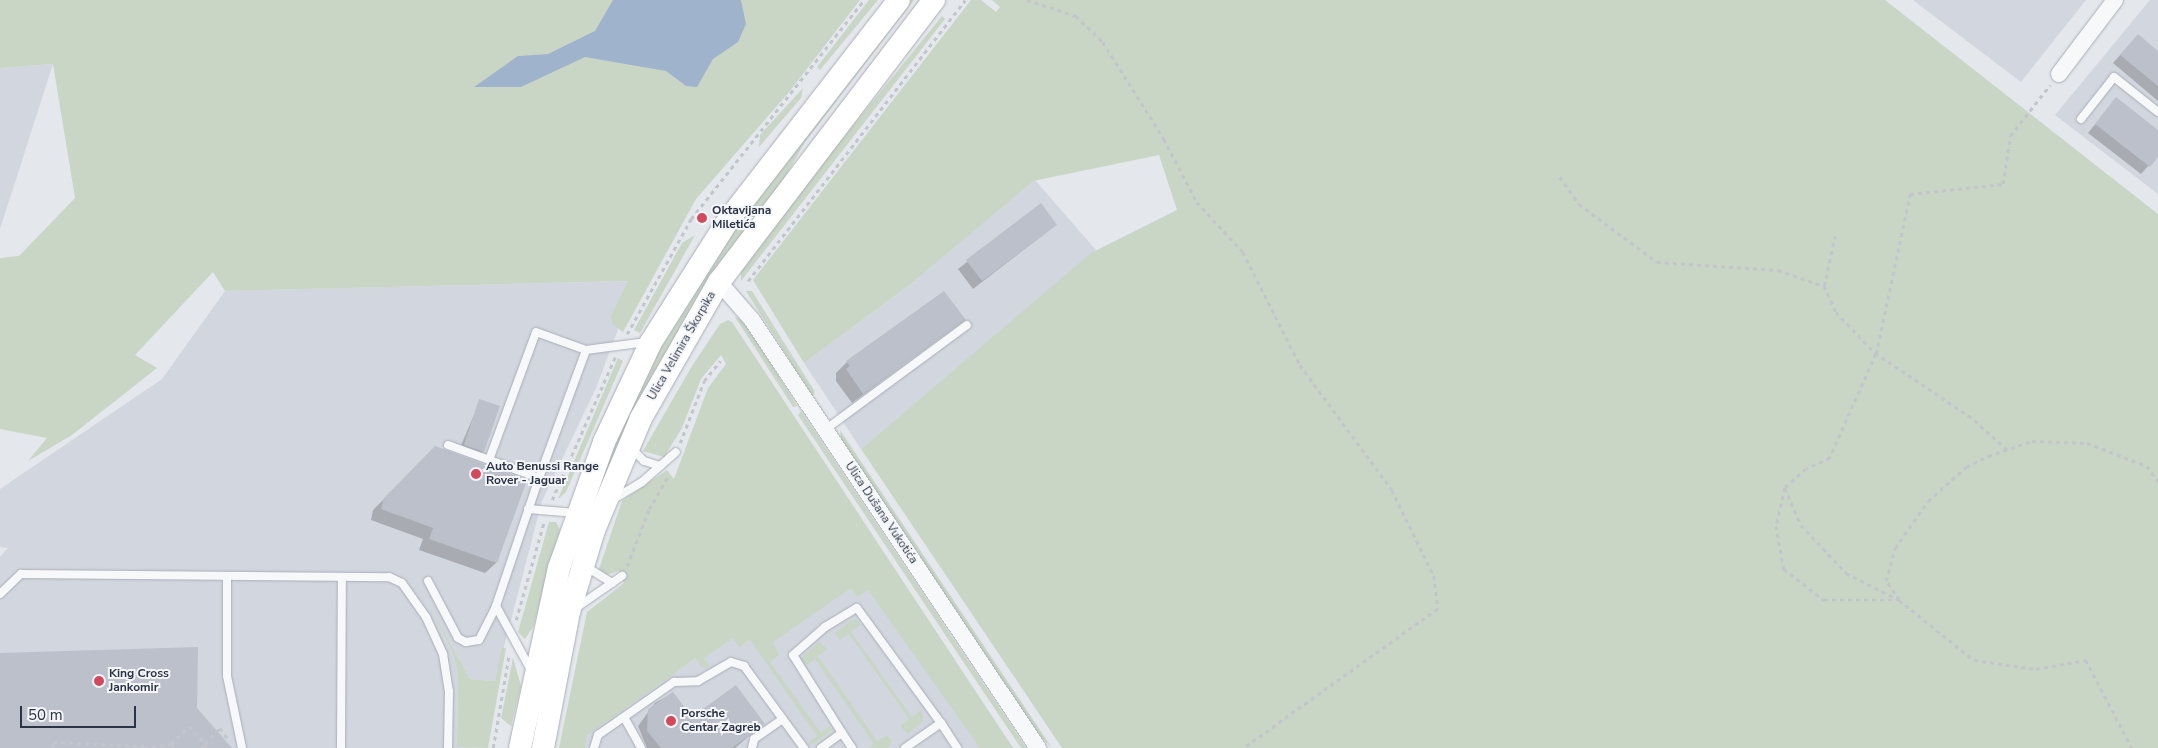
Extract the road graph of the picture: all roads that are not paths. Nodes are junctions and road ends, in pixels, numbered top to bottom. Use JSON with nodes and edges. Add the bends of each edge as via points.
{"nodes":[{"id":1,"x":899,"y":0,"type":"edge"},
{"id":2,"x":2116,"y":0,"type":"edge"},
{"id":3,"x":940,"y":7,"type":"edge"},
{"id":4,"x":2059,"y":74,"type":"road end"},
{"id":5,"x":2158,"y":112,"type":"edge"},
{"id":6,"x":2081,"y":119,"type":"dead end"},
{"id":7,"x":719,"y":282,"type":"junction"},
{"id":8,"x":967,"y":325,"type":"dead end"},
{"id":9,"x":650,"y":342,"type":"junction"},
{"id":10,"x":586,"y":350,"type":"junction"},
{"id":11,"x":826,"y":429,"type":"junction"},
{"id":12,"x":448,"y":445,"type":"dead end"},
{"id":13,"x":628,"y":445,"type":"junction"},
{"id":14,"x":676,"y":452,"type":"dead end"},
{"id":15,"x":489,"y":460,"type":"junction"},
{"id":16,"x":660,"y":466,"type":"junction"},
{"id":17,"x":539,"y":478,"type":"junction"},
{"id":18,"x":604,"y":504,"type":"junction"},
{"id":19,"x":528,"y":509,"type":"junction"},
{"id":20,"x":576,"y":513,"type":"junction"},
{"id":21,"x":584,"y":564,"type":"junction"},
{"id":22,"x":227,"y":576,"type":"junction"},
{"id":23,"x":622,"y":576,"type":"dead end"},
{"id":24,"x":342,"y":577,"type":"junction"},
{"id":25,"x":428,"y":581,"type":"dead end"},
{"id":26,"x":612,"y":584,"type":"junction"},
{"id":27,"x":0,"y":594,"type":"edge"},
{"id":28,"x":496,"y":606,"type":"junction"},
{"id":29,"x":569,"y":612,"type":"junction"},
{"id":30,"x":534,"y":674,"type":"junction"},
{"id":31,"x":624,"y":717,"type":"junction"},
{"id":32,"x":783,"y":719,"type":"junction"},
{"id":33,"x":941,"y":723,"type":"junction"},
{"id":34,"x":842,"y":733,"type":"junction"},
{"id":35,"x":242,"y":748,"type":"edge"},
{"id":36,"x":341,"y":748,"type":"edge"},
{"id":37,"x":448,"y":748,"type":"edge"},
{"id":38,"x":520,"y":748,"type":"edge"},
{"id":39,"x":543,"y":748,"type":"edge"},
{"id":40,"x":594,"y":748,"type":"edge"},
{"id":41,"x":641,"y":748,"type":"edge"},
{"id":42,"x":752,"y":748,"type":"edge"},
{"id":43,"x":804,"y":748,"type":"edge"},
{"id":44,"x":821,"y":748,"type":"edge"},
{"id":45,"x":852,"y":748,"type":"edge"},
{"id":46,"x":905,"y":748,"type":"edge"},
{"id":47,"x":957,"y":748,"type":"edge"},
{"id":48,"x":1038,"y":748,"type":"edge"}],
"edges":[{"from":1,"to":9,"type":"main road","name":"Ulica Velimira Škorpika","via":[[728,219]]},
{"from":2,"to":4,"type":"street"},
{"from":3,"to":7,"type":"main road","name":"Ulica Velimira Škorpika"},
{"from":5,"to":6,"type":"lane","via":[[2114,77]]},
{"from":7,"to":11,"type":"street","name":"Ulica Dušana Vukotića","via":[[752,320]]},
{"from":7,"to":13,"type":"main road","name":"Ulica Velimira Škorpika"},
{"from":8,"to":11,"type":"lane"},
{"from":9,"to":10,"type":"lane"},
{"from":9,"to":20,"type":"main road","name":"Ulica Velimira Škorpika"},
{"from":10,"to":15,"type":"lane","via":[[536,332]]},
{"from":10,"to":17,"type":"lane"},
{"from":11,"to":48,"type":"street","name":"Ulica Dušana Vukotića"},
{"from":12,"to":15,"type":"lane"},
{"from":13,"to":16,"type":"lane","via":[[644,461]]},
{"from":13,"to":18,"type":"main road","name":"Ulica Velimira Škorpika"},
{"from":14,"to":16,"type":"lane"},
{"from":15,"to":17,"type":"lane"},
{"from":16,"to":18,"type":"lane"},
{"from":17,"to":19,"type":"lane"},
{"from":18,"to":21,"type":"main road","name":"Ulica Velimira Škorpika"},
{"from":19,"to":20,"type":"lane"},
{"from":19,"to":28,"type":"lane"},
{"from":20,"to":30,"type":"main road","name":"Ulica Velimira Škorpika"},
{"from":21,"to":26,"type":"lane"},
{"from":21,"to":29,"type":"main road","name":"Ulica Velimira Škorpika"},
{"from":22,"to":24,"type":"lane"},
{"from":22,"to":27,"type":"lane","via":[[20,574]]},
{"from":22,"to":35,"type":"lane","via":[[227,676]]},
{"from":23,"to":26,"type":"lane"},
{"from":24,"to":36,"type":"lane"},
{"from":24,"to":37,"type":"lane","via":[[390,577],[402,583],[426,617],[443,654],[449,691]]},
{"from":25,"to":28,"type":"lane","via":[[458,638],[466,642],[479,640]]},
{"from":26,"to":29,"type":"lane"},
{"from":28,"to":30,"type":"lane"},
{"from":29,"to":39,"type":"main road","name":"Ulica Velimira Škorpika"},
{"from":30,"to":38,"type":"main road","name":"Ulica Velimira Škorpika"},
{"from":31,"to":32,"type":"lane","via":[[674,682],[698,681],[731,662],[744,666]]},
{"from":31,"to":40,"type":"lane","via":[[598,735]]},
{"from":31,"to":41,"type":"lane"},
{"from":32,"to":42,"type":"lane","via":[[754,739]]},
{"from":32,"to":43,"type":"lane"},
{"from":33,"to":34,"type":"lane","via":[[857,608],[825,626],[793,655]]},
{"from":33,"to":46,"type":"lane"},
{"from":33,"to":47,"type":"lane"},
{"from":34,"to":44,"type":"lane"},
{"from":34,"to":45,"type":"lane"}]}
